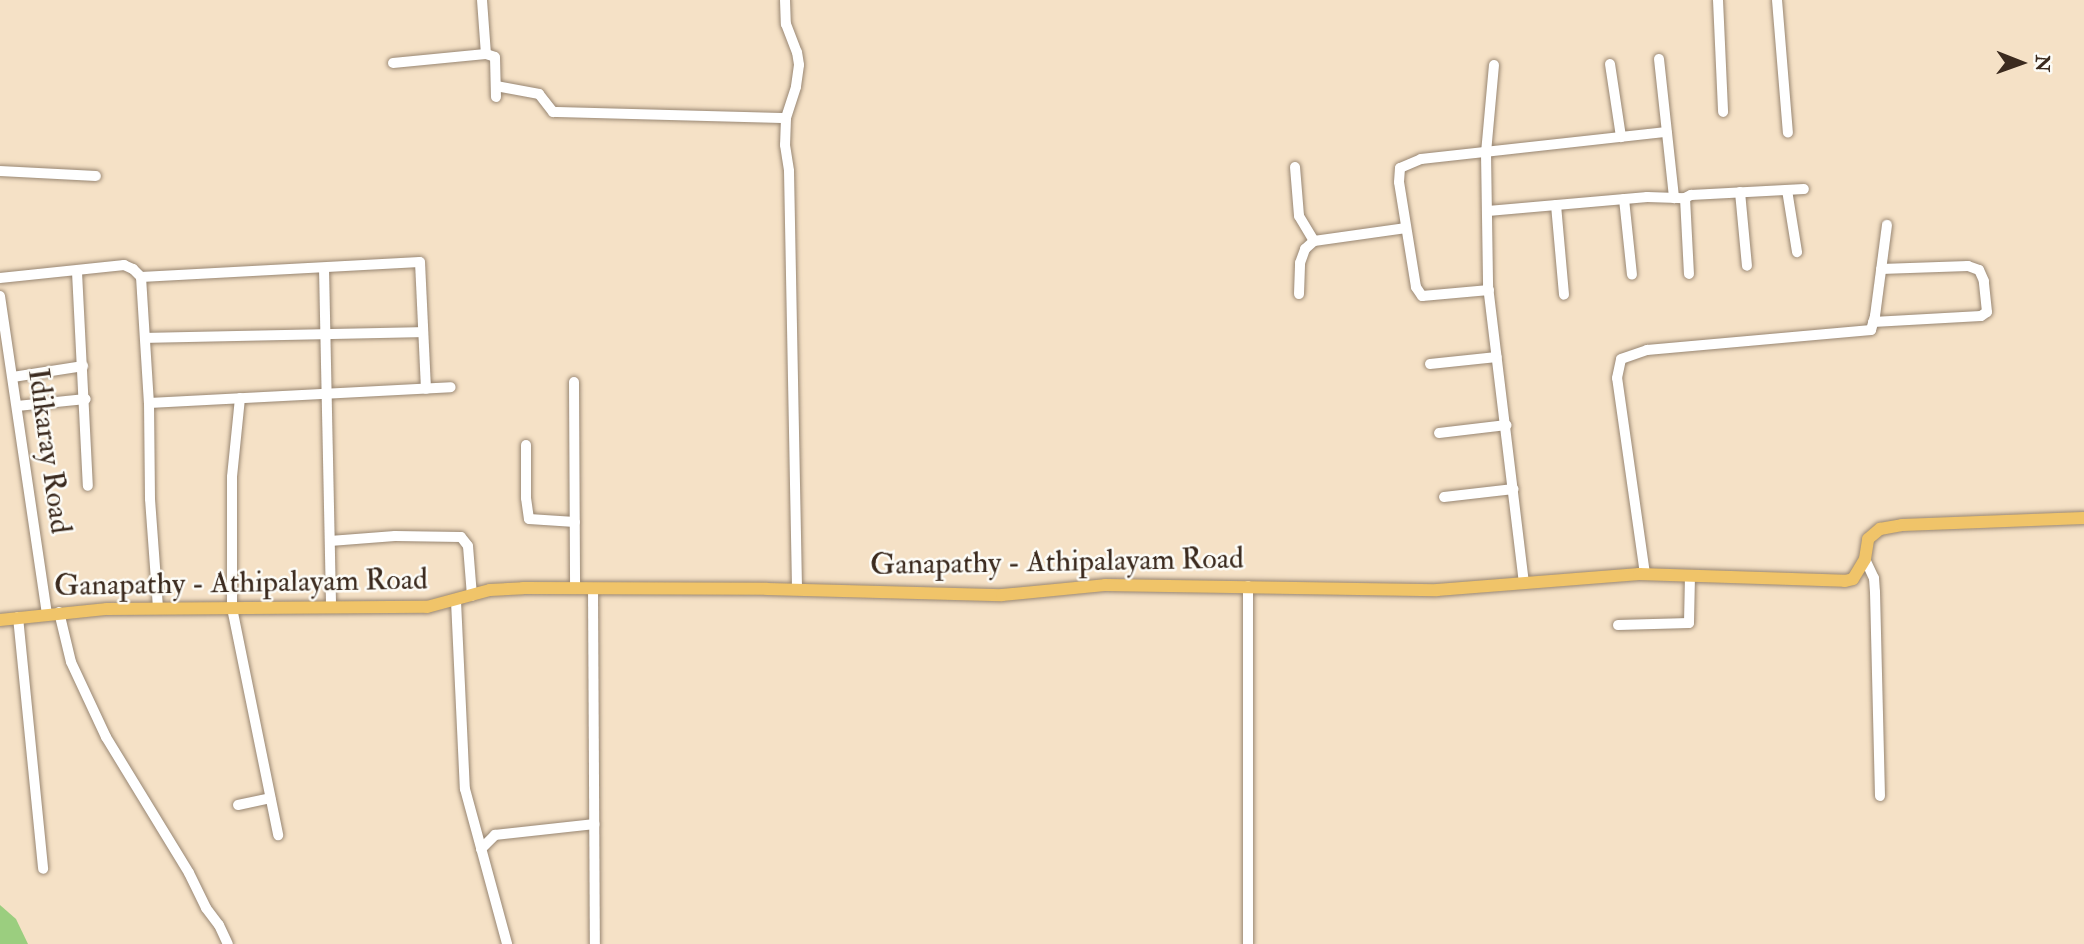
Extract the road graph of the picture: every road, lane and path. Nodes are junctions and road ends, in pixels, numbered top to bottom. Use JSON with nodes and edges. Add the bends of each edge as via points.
{"nodes":[{"id":1,"x":482,"y":0,"type":"edge"},
{"id":2,"x":785,"y":0,"type":"edge"},
{"id":3,"x":1718,"y":0,"type":"edge"},
{"id":4,"x":1777,"y":0,"type":"edge"},
{"id":5,"x":486,"y":54,"type":"junction"},
{"id":6,"x":1659,"y":59,"type":"dead end"},
{"id":7,"x":393,"y":63,"type":"dead end"},
{"id":8,"x":1610,"y":64,"type":"dead end"},
{"id":9,"x":1494,"y":65,"type":"dead end"},
{"id":10,"x":1723,"y":112,"type":"dead end"},
{"id":11,"x":786,"y":118,"type":"junction"},
{"id":12,"x":1667,"y":132,"type":"junction"},
{"id":13,"x":1787,"y":133,"type":"dead end"},
{"id":14,"x":1621,"y":137,"type":"junction"},
{"id":15,"x":1486,"y":153,"type":"junction"},
{"id":16,"x":1295,"y":167,"type":"dead end"},
{"id":17,"x":0,"y":170,"type":"edge"},
{"id":18,"x":96,"y":176,"type":"dead end"},
{"id":19,"x":1804,"y":189,"type":"dead end"},
{"id":20,"x":1787,"y":190,"type":"junction"},
{"id":21,"x":1740,"y":192,"type":"junction"},
{"id":22,"x":1679,"y":198,"type":"junction"},
{"id":23,"x":1624,"y":199,"type":"junction"},
{"id":24,"x":1556,"y":205,"type":"junction"},
{"id":25,"x":1488,"y":211,"type":"junction"},
{"id":26,"x":1887,"y":225,"type":"dead end"},
{"id":27,"x":1405,"y":228,"type":"junction"},
{"id":28,"x":1314,"y":241,"type":"junction"},
{"id":29,"x":1797,"y":252,"type":"dead end"},
{"id":30,"x":1747,"y":266,"type":"dead end"},
{"id":31,"x":324,"y":268,"type":"junction"},
{"id":32,"x":1881,"y":270,"type":"junction"},
{"id":33,"x":77,"y":272,"type":"junction"},
{"id":34,"x":1632,"y":275,"type":"dead end"},
{"id":35,"x":1689,"y":275,"type":"dead end"},
{"id":36,"x":141,"y":277,"type":"junction"},
{"id":37,"x":0,"y":278,"type":"edge"},
{"id":38,"x":1489,"y":290,"type":"junction"},
{"id":39,"x":1299,"y":294,"type":"dead end"},
{"id":40,"x":1564,"y":295,"type":"dead end"},
{"id":41,"x":0,"y":296,"type":"edge"},
{"id":42,"x":1873,"y":322,"type":"junction"},
{"id":43,"x":423,"y":332,"type":"junction"},
{"id":44,"x":325,"y":334,"type":"junction"},
{"id":45,"x":146,"y":338,"type":"junction"},
{"id":46,"x":1497,"y":357,"type":"junction"},
{"id":47,"x":1430,"y":363,"type":"dead end"},
{"id":48,"x":83,"y":366,"type":"junction"},
{"id":49,"x":13,"y":377,"type":"junction"},
{"id":50,"x":574,"y":382,"type":"dead end"},
{"id":51,"x":451,"y":387,"type":"dead end"},
{"id":52,"x":426,"y":389,"type":"junction"},
{"id":53,"x":326,"y":394,"type":"junction"},
{"id":54,"x":240,"y":398,"type":"junction"},
{"id":55,"x":86,"y":399,"type":"junction"},
{"id":56,"x":149,"y":403,"type":"junction"},
{"id":57,"x":17,"y":406,"type":"junction"},
{"id":58,"x":1507,"y":425,"type":"junction"},
{"id":59,"x":1439,"y":433,"type":"dead end"},
{"id":60,"x":526,"y":445,"type":"dead end"},
{"id":61,"x":88,"y":486,"type":"dead end"},
{"id":62,"x":1514,"y":489,"type":"junction"},
{"id":63,"x":1444,"y":496,"type":"dead end"},
{"id":64,"x":2084,"y":518,"type":"edge"},
{"id":65,"x":575,"y":522,"type":"junction"},
{"id":66,"x":330,"y":541,"type":"junction"},
{"id":67,"x":1866,"y":559,"type":"junction"},
{"id":68,"x":1645,"y":574,"type":"junction"},
{"id":69,"x":1690,"y":575,"type":"junction"},
{"id":70,"x":1524,"y":582,"type":"junction"},
{"id":71,"x":1248,"y":586,"type":"junction"},
{"id":72,"x":575,"y":588,"type":"junction"},
{"id":73,"x":593,"y":588,"type":"junction"},
{"id":74,"x":797,"y":589,"type":"junction"},
{"id":75,"x":472,"y":596,"type":"junction"},
{"id":76,"x":456,"y":601,"type":"junction"},
{"id":77,"x":331,"y":607,"type":"junction"},
{"id":78,"x":158,"y":608,"type":"junction"},
{"id":79,"x":232,"y":608,"type":"junction"},
{"id":80,"x":53,"y":613,"type":"junction"},
{"id":81,"x":18,"y":617,"type":"junction"},
{"id":82,"x":0,"y":620,"type":"edge"},
{"id":83,"x":1618,"y":625,"type":"dead end"},
{"id":84,"x":1880,"y":796,"type":"dead end"},
{"id":85,"x":270,"y":798,"type":"junction"},
{"id":86,"x":238,"y":805,"type":"dead end"},
{"id":87,"x":594,"y":824,"type":"junction"},
{"id":88,"x":278,"y":835,"type":"dead end"},
{"id":89,"x":481,"y":849,"type":"junction"},
{"id":90,"x":43,"y":869,"type":"dead end"},
{"id":91,"x":228,"y":944,"type":"edge"},
{"id":92,"x":507,"y":944,"type":"edge"},
{"id":93,"x":595,"y":944,"type":"edge"},
{"id":94,"x":1248,"y":944,"type":"edge"}],
"edges":[{"from":1,"to":5,"type":"street"},
{"from":2,"to":11,"type":"street","via":[[786,24],[799,65]]},
{"from":3,"to":10,"type":"street"},
{"from":4,"to":13,"type":"street"},
{"from":5,"to":7,"type":"street"},
{"from":5,"to":11,"type":"street","via":[[495,57],[496,92],[541,95],[553,112]]},
{"from":6,"to":12,"type":"street"},
{"from":8,"to":14,"type":"street"},
{"from":9,"to":15,"type":"street"},
{"from":11,"to":74,"type":"street"},
{"from":12,"to":14,"type":"street"},
{"from":12,"to":22,"type":"street"},
{"from":14,"to":15,"type":"street"},
{"from":15,"to":25,"type":"street"},
{"from":15,"to":27,"type":"street","via":[[1421,159],[1400,168]]},
{"from":16,"to":28,"type":"street","via":[[1299,216]]},
{"from":17,"to":18,"type":"street"},
{"from":19,"to":20,"type":"street"},
{"from":20,"to":21,"type":"street"},
{"from":20,"to":29,"type":"street"},
{"from":21,"to":22,"type":"street"},
{"from":21,"to":30,"type":"street"},
{"from":22,"to":23,"type":"street"},
{"from":22,"to":35,"type":"street"},
{"from":23,"to":24,"type":"street"},
{"from":23,"to":34,"type":"street"},
{"from":24,"to":25,"type":"street"},
{"from":24,"to":40,"type":"street"},
{"from":25,"to":38,"type":"street"},
{"from":26,"to":32,"type":"street"},
{"from":27,"to":28,"type":"street"},
{"from":27,"to":38,"type":"street","via":[[1413,278],[1422,296]]},
{"from":28,"to":39,"type":"street","via":[[1300,263]]},
{"from":31,"to":36,"type":"street"},
{"from":31,"to":43,"type":"street","via":[[420,262]]},
{"from":31,"to":44,"type":"street"},
{"from":32,"to":42,"type":"street"},
{"from":32,"to":42,"type":"street","via":[[1968,266],[1979,270],[1987,312]]},
{"from":33,"to":36,"type":"street","via":[[124,265]]},
{"from":33,"to":37,"type":"street"},
{"from":33,"to":48,"type":"street"},
{"from":36,"to":45,"type":"street"},
{"from":38,"to":46,"type":"street"},
{"from":41,"to":49,"type":"street","name":"Idikaray Road"},
{"from":42,"to":68,"type":"street","via":[[1871,330],[1647,350],[1621,359],[1617,378]]},
{"from":43,"to":44,"type":"street"},
{"from":43,"to":52,"type":"street"},
{"from":44,"to":45,"type":"street"},
{"from":44,"to":53,"type":"street"},
{"from":45,"to":56,"type":"street"},
{"from":46,"to":47,"type":"street"},
{"from":46,"to":58,"type":"street"},
{"from":48,"to":49,"type":"street"},
{"from":48,"to":55,"type":"street"},
{"from":49,"to":57,"type":"street","name":"Idikaray Road"},
{"from":50,"to":65,"type":"street"},
{"from":51,"to":52,"type":"street"},
{"from":52,"to":53,"type":"street"},
{"from":53,"to":54,"type":"street"},
{"from":53,"to":66,"type":"street"},
{"from":54,"to":56,"type":"street"},
{"from":54,"to":79,"type":"street","via":[[232,477]]},
{"from":55,"to":57,"type":"street"},
{"from":55,"to":61,"type":"street"},
{"from":56,"to":78,"type":"street"},
{"from":57,"to":80,"type":"street","name":"Idikaray Road"},
{"from":58,"to":59,"type":"street"},
{"from":58,"to":62,"type":"street"},
{"from":60,"to":65,"type":"street","via":[[529,519]]},
{"from":62,"to":63,"type":"street"},
{"from":62,"to":70,"type":"street"},
{"from":64,"to":67,"type":"main road","name":"Ganapathy - Athipalayam Road","via":[[1902,525],[1873,533]]},
{"from":65,"to":72,"type":"street"},
{"from":66,"to":75,"type":"street","via":[[461,537],[468,546]]},
{"from":66,"to":77,"type":"street"},
{"from":67,"to":69,"type":"main road","name":"Ganapathy - Athipalayam Road","via":[[1853,579],[1844,581]]},
{"from":67,"to":84,"type":"street","via":[[1875,592]]},
{"from":68,"to":69,"type":"main road","name":"Ganapathy - Athipalayam Road"},
{"from":68,"to":70,"type":"main road","name":"Ganapathy - Athipalayam Road"},
{"from":69,"to":83,"type":"street","via":[[1689,623]]},
{"from":70,"to":71,"type":"main road","name":"Ganapathy - Athipalayam Road","via":[[1437,590]]},
{"from":71,"to":74,"type":"main road","name":"Ganapathy - Athipalayam Road","via":[[1105,585],[1002,595]]},
{"from":71,"to":94,"type":"street"},
{"from":72,"to":73,"type":"main road","name":"Ganapathy - Athipalayam Road"},
{"from":72,"to":75,"type":"main road","name":"Ganapathy - Athipalayam Road","via":[[489,590]]},
{"from":73,"to":74,"type":"main road","name":"Ganapathy - Athipalayam Road"},
{"from":73,"to":87,"type":"street"},
{"from":75,"to":76,"type":"main road","name":"Ganapathy - Athipalayam Road"},
{"from":76,"to":77,"type":"main road","name":"Ganapathy - Athipalayam Road","via":[[427,607]]},
{"from":76,"to":89,"type":"street","via":[[465,789]]},
{"from":77,"to":79,"type":"main road","name":"Ganapathy - Athipalayam Road"},
{"from":78,"to":79,"type":"main road","name":"Ganapathy - Athipalayam Road"},
{"from":78,"to":80,"type":"main road","name":"Ganapathy - Athipalayam Road"},
{"from":79,"to":85,"type":"street"},
{"from":80,"to":81,"type":"main road","name":"Ganapathy - Athipalayam Road"},
{"from":80,"to":91,"type":"street","name":"Idikaray Road","via":[[106,737]]},
{"from":81,"to":82,"type":"main road","name":"Ganapathy - Athipalayam Road"},
{"from":81,"to":90,"type":"street"},
{"from":85,"to":86,"type":"street"},
{"from":85,"to":88,"type":"street"},
{"from":87,"to":89,"type":"street","via":[[495,835]]},
{"from":87,"to":93,"type":"street"},
{"from":89,"to":92,"type":"street"}]}
